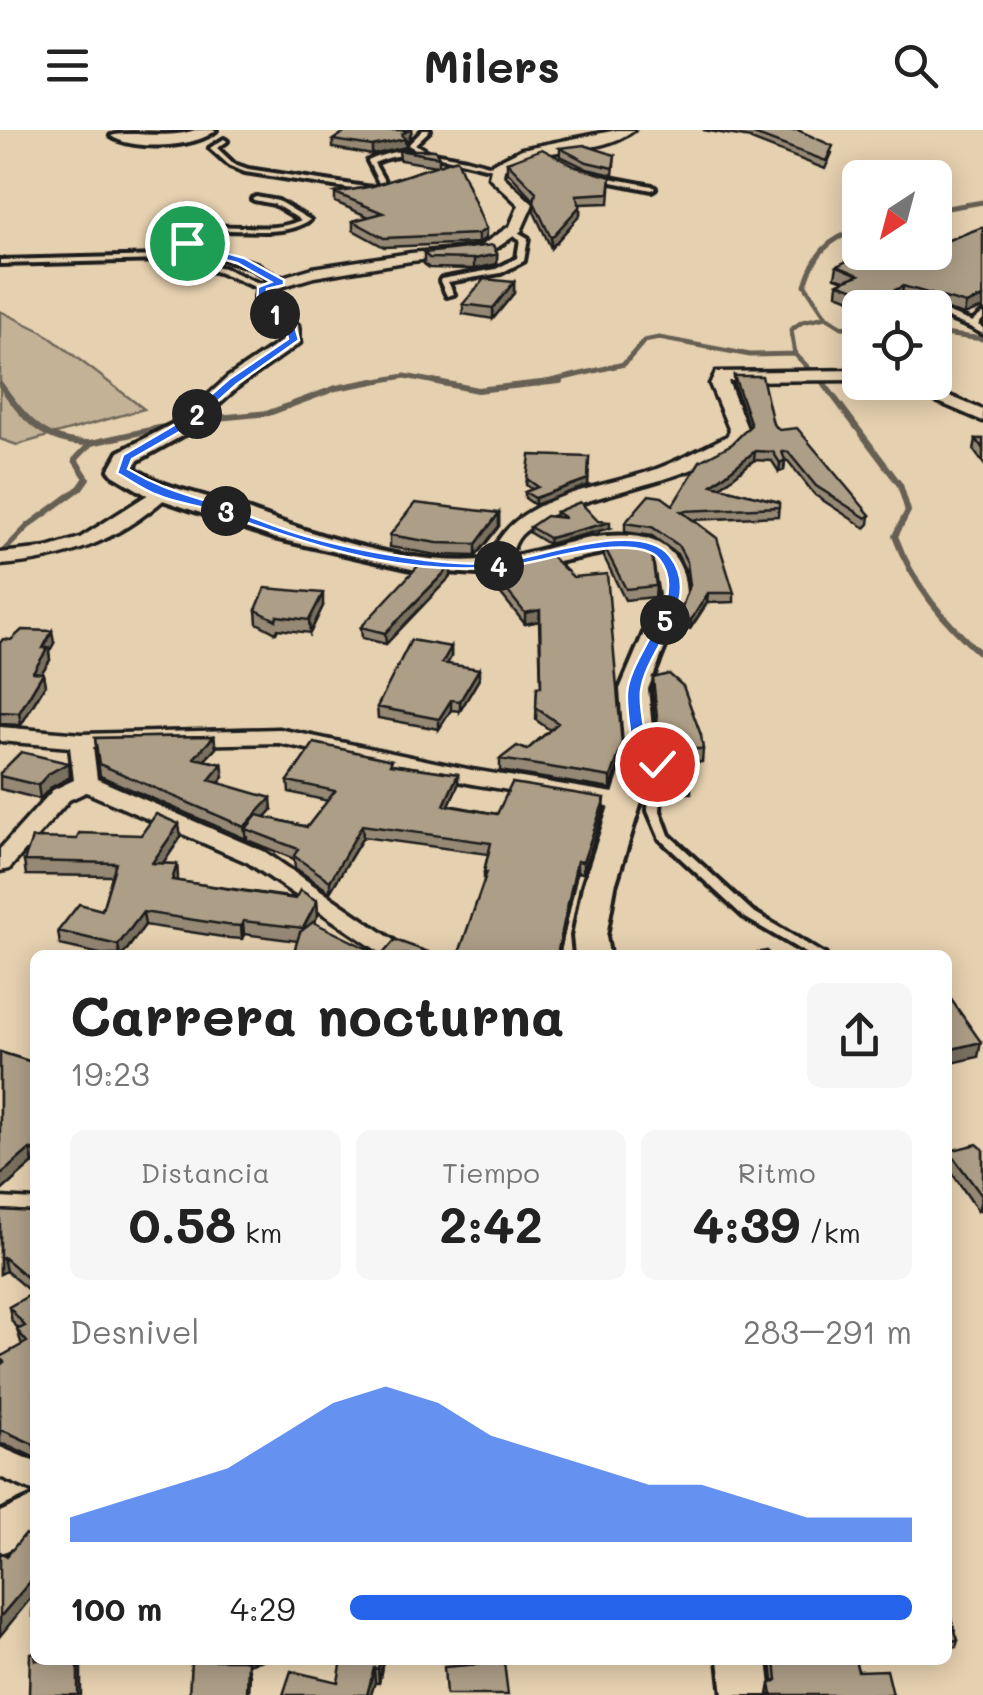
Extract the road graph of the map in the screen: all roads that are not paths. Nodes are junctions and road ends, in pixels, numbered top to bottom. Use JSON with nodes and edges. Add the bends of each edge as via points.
{"nodes":[{"id":1,"x":427,"y":130,"type":"edge"},
{"id":2,"x":628,"y":130,"type":"edge"},
{"id":3,"x":216,"y":135,"type":"edge"},
{"id":4,"x":119,"y":136,"type":"dead end"},
{"id":5,"x":500,"y":165,"type":"junction"},
{"id":6,"x":584,"y":174,"type":"edge"},
{"id":7,"x":652,"y":188,"type":"dead end"},
{"id":8,"x":256,"y":198,"type":"dead end"},
{"id":9,"x":511,"y":232,"type":"junction"},
{"id":10,"x":0,"y":262,"type":"edge"},
{"id":11,"x":280,"y":282,"type":"junction"},
{"id":12,"x":263,"y":287,"type":"junction"},
{"id":13,"x":450,"y":294,"type":"dead end"},
{"id":14,"x":983,"y":315,"type":"edge"},
{"id":15,"x":952,"y":317,"type":"edge"},
{"id":16,"x":973,"y":325,"type":"junction"},
{"id":17,"x":983,"y":332,"type":"edge"},
{"id":18,"x":842,"y":375,"type":"edge"},
{"id":19,"x":944,"y":400,"type":"edge"},
{"id":20,"x":983,"y":416,"type":"edge"},
{"id":21,"x":189,"y":421,"type":"joint"},
{"id":22,"x":160,"y":493,"type":"junction"},
{"id":23,"x":0,"y":559,"type":"edge"},
{"id":24,"x":499,"y":566,"type":"junction"},
{"id":25,"x":0,"y":734,"type":"edge"},
{"id":26,"x":81,"y":741,"type":"junction"},
{"id":27,"x":641,"y":754,"type":"junction"},
{"id":28,"x":86,"y":782,"type":"junction"},
{"id":29,"x":626,"y":802,"type":"junction"},
{"id":30,"x":0,"y":864,"type":"edge"},
{"id":31,"x":395,"y":950,"type":"edge"},
{"id":32,"x":591,"y":950,"type":"edge"},
{"id":33,"x":810,"y":950,"type":"edge"},
{"id":34,"x":0,"y":1209,"type":"edge"},
{"id":35,"x":30,"y":1211,"type":"edge"},
{"id":36,"x":0,"y":1461,"type":"edge"},
{"id":37,"x":30,"y":1476,"type":"edge"},
{"id":38,"x":30,"y":1518,"type":"edge"},
{"id":39,"x":0,"y":1534,"type":"edge"},
{"id":40,"x":743,"y":1665,"type":"edge"},
{"id":41,"x":746,"y":1695,"type":"edge"}],
"edges":[{"from":1,"to":5,"type":"lane","via":[[414,148]]},
{"from":2,"to":5,"type":"street"},
{"from":3,"to":4,"type":"street"},
{"from":3,"to":5,"type":"lane","via":[[213,148],[246,172],[372,190],[384,182],[370,162],[391,155]]},
{"from":5,"to":9,"type":"street","via":[[496,177],[526,204]]},
{"from":6,"to":7,"type":"lane"},
{"from":8,"to":11,"type":"lane","via":[[306,220],[284,229],[210,230],[183,239]]},
{"from":9,"to":11,"type":"street","via":[[482,251]]},
{"from":9,"to":13,"type":"lane","via":[[524,238],[521,259],[498,272],[444,281]]},
{"from":10,"to":12,"type":"lane","via":[[163,258]]},
{"from":11,"to":12,"type":"street"},
{"from":12,"to":21,"type":"street","via":[[262,304],[290,325],[294,340]]},
{"from":14,"to":16,"type":"lane"},
{"from":15,"to":16,"type":"lane"},
{"from":16,"to":17,"type":"lane"},
{"from":18,"to":24,"type":"street","via":[[718,379],[739,431],[733,440],[528,521],[502,546]]},
{"from":19,"to":20,"type":"street"},
{"from":21,"to":22,"type":"street","via":[[127,458],[122,470]]},
{"from":22,"to":23,"type":"street","via":[[84,546]]},
{"from":22,"to":24,"type":"street","via":[[282,533],[417,562]]},
{"from":24,"to":27,"type":"street","via":[[624,543],[665,558],[674,582],[672,603],[634,690]]},
{"from":25,"to":26,"type":"street"},
{"from":26,"to":28,"type":"street"},
{"from":26,"to":29,"type":"street","via":[[279,736]]},
{"from":27,"to":29,"type":"street"},
{"from":27,"to":33,"type":"lane","via":[[657,764],[654,811],[664,836],[748,914]]},
{"from":28,"to":30,"type":"street","via":[[61,795]]},
{"from":28,"to":31,"type":"street","via":[[256,857]]},
{"from":29,"to":32,"type":"street","via":[[597,894]]},
{"from":34,"to":35,"type":"street"},
{"from":36,"to":37,"type":"street"},
{"from":38,"to":39,"type":"street"},
{"from":40,"to":41,"type":"street"}]}
